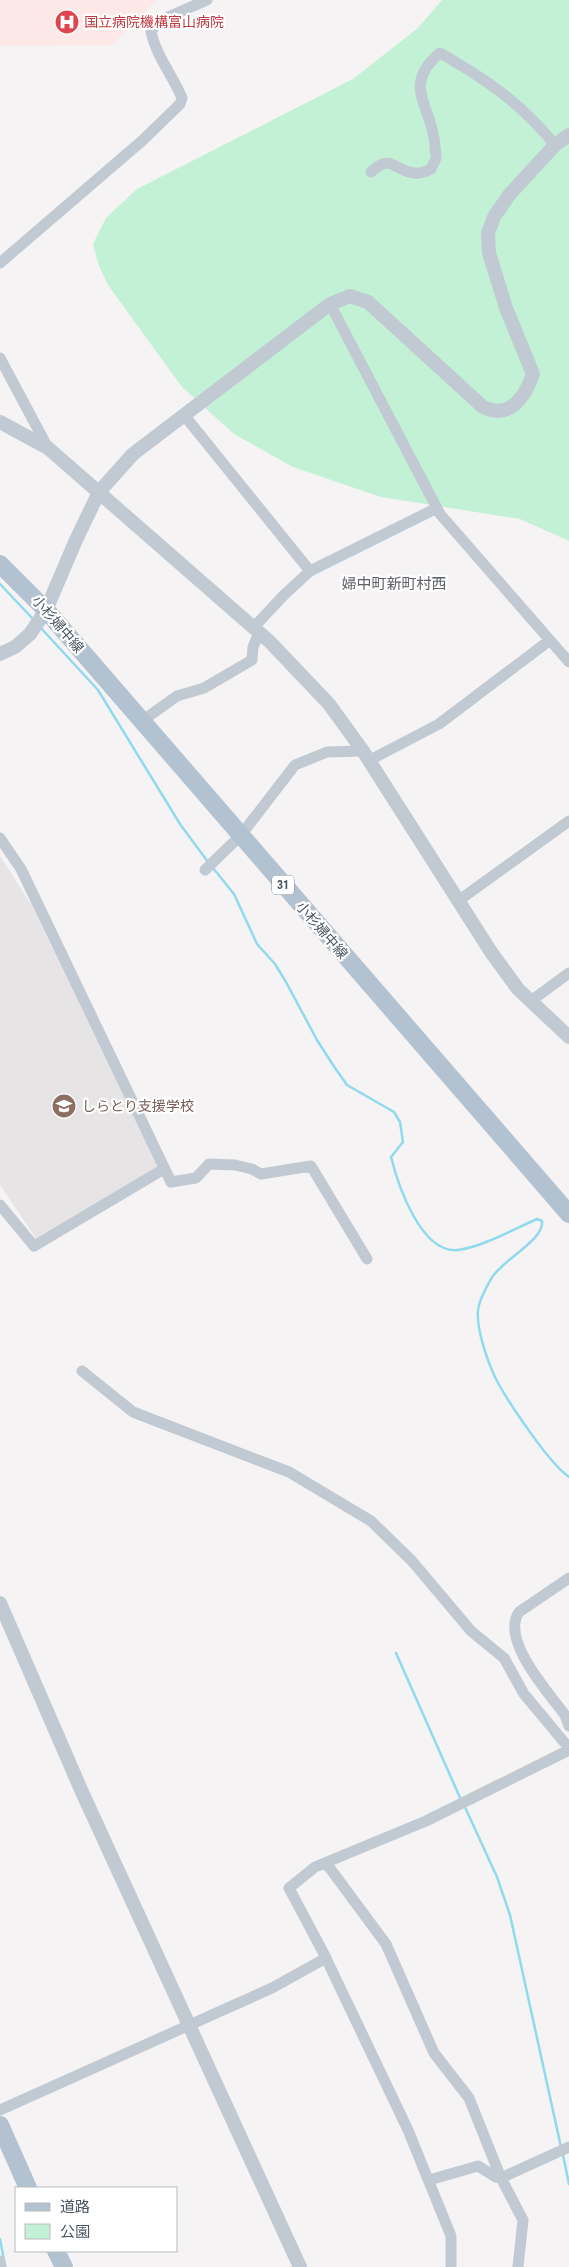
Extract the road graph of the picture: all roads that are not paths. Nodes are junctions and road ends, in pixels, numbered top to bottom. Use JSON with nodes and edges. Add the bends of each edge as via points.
{"nodes":[{"id":1,"x":207,"y":0,"type":"edge"},
{"id":2,"x":569,"y":134,"type":"edge"},
{"id":3,"x":556,"y":145,"type":"junction"},
{"id":4,"x":371,"y":172,"type":"dead end"},
{"id":5,"x":0,"y":264,"type":"edge"},
{"id":6,"x":330,"y":304,"type":"junction"},
{"id":7,"x":0,"y":358,"type":"edge"},
{"id":8,"x":184,"y":415,"type":"junction"},
{"id":9,"x":0,"y":422,"type":"edge"},
{"id":10,"x":48,"y":448,"type":"junction"},
{"id":11,"x":100,"y":492,"type":"junction"},
{"id":12,"x":437,"y":508,"type":"junction"},
{"id":13,"x":0,"y":564,"type":"edge"},
{"id":14,"x":310,"y":571,"type":"junction"},
{"id":15,"x":46,"y":610,"type":"junction"},
{"id":16,"x":256,"y":631,"type":"junction"},
{"id":17,"x":550,"y":640,"type":"junction"},
{"id":18,"x":0,"y":654,"type":"edge"},
{"id":19,"x":569,"y":662,"type":"edge"},
{"id":20,"x":142,"y":721,"type":"junction"},
{"id":21,"x":368,"y":755,"type":"junction"},
{"id":22,"x":569,"y":821,"type":"edge"},
{"id":23,"x":241,"y":836,"type":"junction"},
{"id":24,"x":0,"y":838,"type":"edge"},
{"id":25,"x":205,"y":870,"type":"dead end"},
{"id":26,"x":458,"y":901,"type":"junction"},
{"id":27,"x":569,"y":973,"type":"edge"},
{"id":28,"x":531,"y":1001,"type":"junction"},
{"id":29,"x":569,"y":1037,"type":"edge"},
{"id":30,"x":164,"y":1170,"type":"junction"},
{"id":31,"x":0,"y":1205,"type":"edge"},
{"id":32,"x":567,"y":1209,"type":"edge"},
{"id":33,"x":367,"y":1259,"type":"dead end"},
{"id":34,"x":82,"y":1371,"type":"dead end"},
{"id":35,"x":569,"y":1578,"type":"edge"},
{"id":36,"x":0,"y":1604,"type":"edge"},
{"id":37,"x":569,"y":1728,"type":"edge"},
{"id":38,"x":569,"y":1742,"type":"edge"},
{"id":39,"x":569,"y":1749,"type":"edge"},
{"id":40,"x":326,"y":1863,"type":"junction"},
{"id":41,"x":326,"y":1958,"type":"junction"},
{"id":42,"x":189,"y":2024,"type":"junction"},
{"id":43,"x":0,"y":2110,"type":"edge"},
{"id":44,"x":0,"y":2125,"type":"edge"},
{"id":45,"x":569,"y":2147,"type":"edge"},
{"id":46,"x":501,"y":2178,"type":"junction"},
{"id":47,"x":428,"y":2180,"type":"junction"},
{"id":48,"x":28,"y":2187,"type":"edge"},
{"id":49,"x":0,"y":2260,"type":"edge"},
{"id":50,"x":1,"y":2267,"type":"edge"},
{"id":51,"x":300,"y":2267,"type":"edge"},
{"id":52,"x":451,"y":2267,"type":"edge"},
{"id":53,"x":518,"y":2267,"type":"edge"}],
"edges":[{"from":1,"to":5,"type":"street","via":[[159,21],[152,31],[154,43],[182,98],[180,104]]},
{"from":2,"to":3,"type":"street"},
{"from":3,"to":4,"type":"street","via":[[534,118],[475,72],[440,53],[431,60],[420,79],[420,90],[434,133],[436,157],[431,169],[418,174],[391,163],[378,166]]},
{"from":3,"to":6,"type":"street","via":[[509,195],[488,233],[489,253],[506,308],[533,374],[529,388],[515,405],[493,411],[483,407],[368,302],[350,296]]},
{"from":6,"to":8,"type":"street"},
{"from":6,"to":12,"type":"street"},
{"from":7,"to":10,"type":"street"},
{"from":8,"to":11,"type":"street","via":[[133,454]]},
{"from":8,"to":14,"type":"street"},
{"from":9,"to":10,"type":"street"},
{"from":10,"to":11,"type":"street"},
{"from":11,"to":15,"type":"street"},
{"from":11,"to":16,"type":"street"},
{"from":12,"to":14,"type":"street"},
{"from":12,"to":17,"type":"street"},
{"from":13,"to":15,"type":"main road","name":"小杉婦中線","number":"31"},
{"from":14,"to":16,"type":"street","via":[[284,595]]},
{"from":15,"to":18,"type":"street","via":[[30,634]]},
{"from":15,"to":20,"type":"main road","name":"小杉婦中線","number":"31"},
{"from":16,"to":20,"type":"street","via":[[252,660],[204,688],[177,696]]},
{"from":16,"to":21,"type":"street","via":[[329,704]]},
{"from":17,"to":19,"type":"street"},
{"from":17,"to":21,"type":"street","via":[[439,724]]},
{"from":20,"to":23,"type":"main road","name":"小杉婦中線","number":"31"},
{"from":21,"to":23,"type":"street","via":[[327,752],[294,765]]},
{"from":21,"to":26,"type":"street"},
{"from":22,"to":26,"type":"street"},
{"from":23,"to":25,"type":"street"},
{"from":23,"to":32,"type":"main road","name":"小杉婦中線","number":"31"},
{"from":24,"to":30,"type":"street","via":[[21,869]]},
{"from":26,"to":28,"type":"street","via":[[518,990]]},
{"from":27,"to":28,"type":"street"},
{"from":28,"to":29,"type":"street"},
{"from":30,"to":31,"type":"street","via":[[34,1246]]},
{"from":30,"to":33,"type":"street","via":[[171,1182],[196,1178],[209,1164],[235,1165],[261,1174],[311,1166]]},
{"from":34,"to":39,"type":"street","via":[[133,1412],[289,1472],[371,1521],[412,1561],[471,1631],[504,1658],[524,1694]]},
{"from":35,"to":37,"type":"street","via":[[519,1612],[515,1618],[515,1636],[521,1652],[565,1715]]},
{"from":36,"to":42,"type":"street"},
{"from":37,"to":38,"type":"street"},
{"from":39,"to":40,"type":"street","via":[[426,1821]]},
{"from":40,"to":41,"type":"street","via":[[289,1888]]},
{"from":40,"to":46,"type":"street","via":[[386,1944],[434,2053],[469,2098]]},
{"from":41,"to":42,"type":"street","via":[[272,1988]]},
{"from":41,"to":47,"type":"street","via":[[408,2130]]},
{"from":42,"to":43,"type":"street"},
{"from":42,"to":51,"type":"street"},
{"from":44,"to":48,"type":"main road"},
{"from":45,"to":46,"type":"street"},
{"from":46,"to":47,"type":"street","via":[[478,2166]]},
{"from":46,"to":53,"type":"street","via":[[523,2220]]},
{"from":47,"to":52,"type":"street","via":[[451,2236]]},
{"from":49,"to":50,"type":"street"}]}
